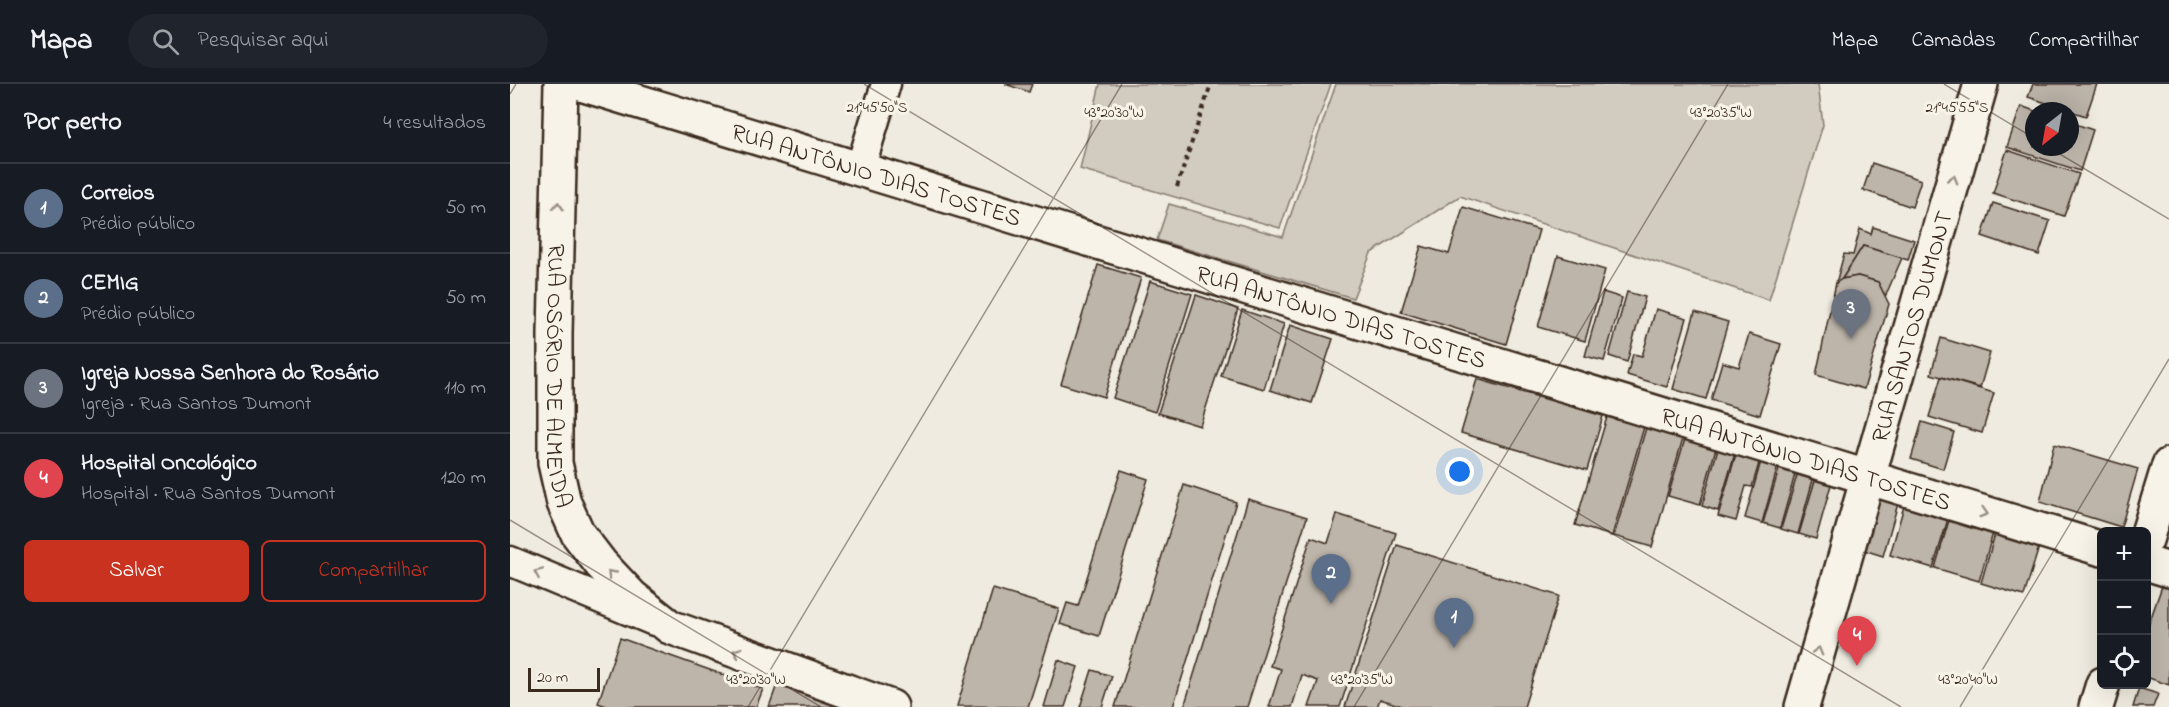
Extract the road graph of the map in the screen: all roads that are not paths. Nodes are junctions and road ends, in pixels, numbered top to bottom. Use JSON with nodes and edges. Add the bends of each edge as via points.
{"nodes":[{"id":1,"x":561,"y":84,"type":"edge"},
{"id":2,"x":581,"y":84,"type":"edge"},
{"id":3,"x":886,"y":84,"type":"edge"},
{"id":4,"x":1981,"y":84,"type":"edge"},
{"id":5,"x":860,"y":169,"type":"junction"},
{"id":6,"x":2169,"y":465,"type":"edge"},
{"id":7,"x":1868,"y":477,"type":"junction"},
{"id":8,"x":2150,"y":527,"type":"edge"},
{"id":9,"x":2097,"y":547,"type":"edge"},
{"id":10,"x":510,"y":561,"type":"edge"},
{"id":11,"x":2151,"y":565,"type":"edge"},
{"id":12,"x":2169,"y":570,"type":"edge"},
{"id":13,"x":670,"y":627,"type":"junction"},
{"id":14,"x":2101,"y":689,"type":"edge"},
{"id":15,"x":891,"y":707,"type":"edge"},
{"id":16,"x":1802,"y":707,"type":"edge"},
{"id":17,"x":2096,"y":707,"type":"edge"}],
"edges":[{"from":13,"to":1,"type":"street","name":"RUA OSÓRIO DE ALMEIDA","one_way":true,"via":[[632,597],[578,534],[564,503],[555,463]]},
{"from":2,"to":5,"type":"street","name":"RUA ANTÔNIO DIAS TOSTES"},
{"from":3,"to":5,"type":"street"},
{"from":7,"to":4,"type":"street","name":"RUA SANTOS DUMONT","one_way":true},
{"from":5,"to":7,"type":"street","name":"RUA ANTÔNIO DIAS TOSTES"},
{"from":6,"to":8,"type":"street"},
{"from":7,"to":9,"type":"street","name":"RUA ANTÔNIO DIAS TOSTES","one_way":true},
{"from":16,"to":7,"type":"street","name":"RUA SANTOS DUMONT","one_way":true},
{"from":13,"to":10,"type":"street","one_way":true},
{"from":11,"to":12,"type":"street"},
{"from":15,"to":13,"type":"street","name":"RUA OSÓRIO DE ALMEIDA","one_way":true},
{"from":14,"to":17,"type":"street"}]}
